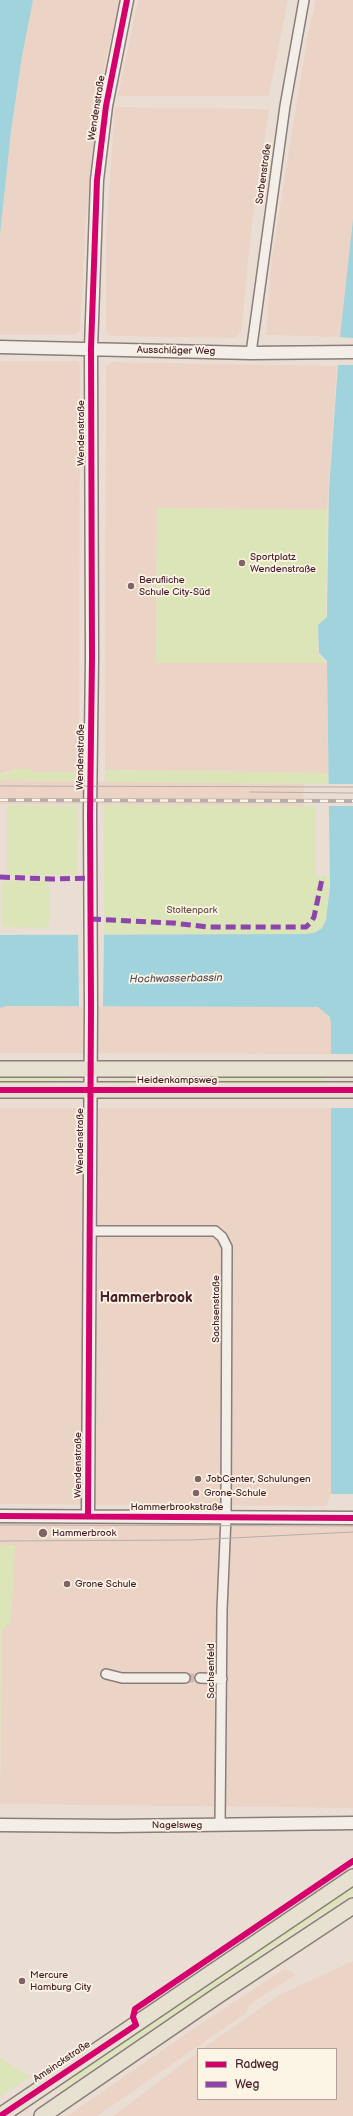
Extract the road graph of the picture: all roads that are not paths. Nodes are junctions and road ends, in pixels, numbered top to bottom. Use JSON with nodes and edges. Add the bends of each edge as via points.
{"nodes":[{"id":1,"x":127,"y":0,"type":"edge"},
{"id":2,"x":304,"y":0,"type":"edge"},
{"id":3,"x":0,"y":347,"type":"edge"},
{"id":4,"x":91,"y":348,"type":"junction"},
{"id":5,"x":251,"y":352,"type":"junction"},
{"id":6,"x":353,"y":352,"type":"edge"},
{"id":7,"x":0,"y":1069,"type":"edge"},
{"id":8,"x":90,"y":1069,"type":"junction"},
{"id":9,"x":353,"y":1069,"type":"edge"},
{"id":10,"x":0,"y":1090,"type":"edge"},
{"id":11,"x":90,"y":1090,"type":"junction"},
{"id":12,"x":353,"y":1090,"type":"edge"},
{"id":13,"x":89,"y":1231,"type":"junction"},
{"id":14,"x":0,"y":1516,"type":"edge"},
{"id":15,"x":88,"y":1516,"type":"junction"},
{"id":16,"x":226,"y":1518,"type":"junction"},
{"id":17,"x":353,"y":1518,"type":"edge"},
{"id":18,"x":106,"y":1674,"type":"dead end"},
{"id":19,"x":186,"y":1678,"type":"tunnel mouth"},
{"id":20,"x":200,"y":1678,"type":"tunnel mouth"},
{"id":21,"x":222,"y":1679,"type":"junction"},
{"id":22,"x":353,"y":1823,"type":"edge"},
{"id":23,"x":0,"y":1825,"type":"edge"},
{"id":24,"x":220,"y":1825,"type":"junction"},
{"id":25,"x":353,"y":1877,"type":"edge"},
{"id":26,"x":353,"y":1906,"type":"edge"},
{"id":27,"x":5,"y":2114,"type":"edge"},
{"id":28,"x":42,"y":2116,"type":"edge"}],
"edges":[{"from":1,"to":4,"type":"street","name":"Wendenstraße","via":[[106,106],[98,172]]},
{"from":2,"to":5,"type":"street","name":"Sorbenstraße","via":[[285,106]]},
{"from":3,"to":4,"type":"street","name":"Ausschläger Weg"},
{"from":4,"to":5,"type":"street","name":"Ausschläger Weg"},
{"from":4,"to":8,"type":"street","name":"Wendenstraße"},
{"from":5,"to":6,"type":"street","name":"Ausschläger Weg"},
{"from":7,"to":8,"type":"main road","name":"Heidenkampsweg"},
{"from":8,"to":9,"type":"main road","name":"Heidenkampsweg"},
{"from":8,"to":11,"type":"street","name":"Wendenstraße"},
{"from":10,"to":11,"type":"main road","name":"Heidenkampsweg"},
{"from":11,"to":12,"type":"main road","name":"Heidenkampsweg"},
{"from":11,"to":13,"type":"street","name":"Wendenstraße"},
{"from":13,"to":15,"type":"street","name":"Wendenstraße"},
{"from":13,"to":16,"type":"street","name":"Sachsenstraße","via":[[215,1232],[222,1237],[227,1247]]},
{"from":14,"to":15,"type":"street","name":"Hammerbrookstraße"},
{"from":15,"to":16,"type":"street","name":"Hammerbrookstraße"},
{"from":16,"to":17,"type":"street","name":"Hammerbrookstraße"},
{"from":16,"to":21,"type":"street","name":"Sachsenfeld"},
{"from":18,"to":19,"type":"street","via":[[122,1678]]},
{"from":20,"to":21,"type":"street"},
{"from":21,"to":24,"type":"street","name":"Sachsenfeld"},
{"from":22,"to":24,"type":"street","name":"Nagelsweg"},
{"from":23,"to":24,"type":"street","name":"Nagelsweg"},
{"from":25,"to":27,"type":"main road","name":"Amsinckstraße"},
{"from":26,"to":28,"type":"main road"}]}
